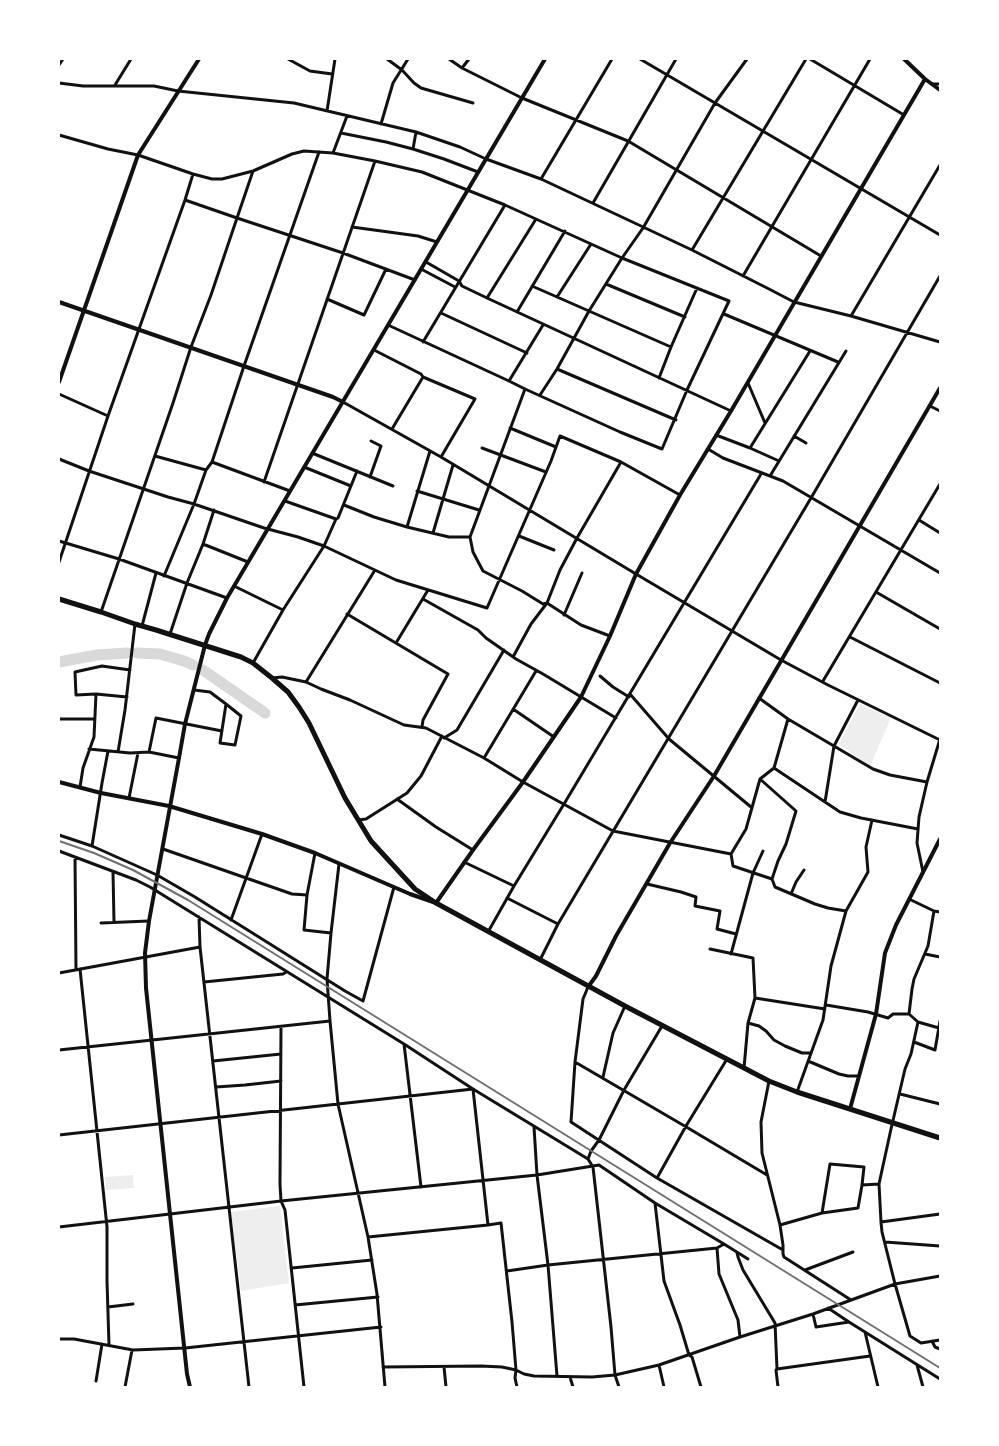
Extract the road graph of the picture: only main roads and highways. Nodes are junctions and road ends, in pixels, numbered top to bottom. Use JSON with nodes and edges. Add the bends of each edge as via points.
{"nodes":[{"id":1,"x":59,"y":599,"type":"edge"},
{"id":2,"x":940,"y":1138,"type":"edge"}],
"edges":[{"from":1,"to":2,"type":"main road","via":[[241,657],[272,678],[288,692],[309,723],[345,798],[371,841],[415,889],[436,903],[539,961],[769,1081]]}]}
